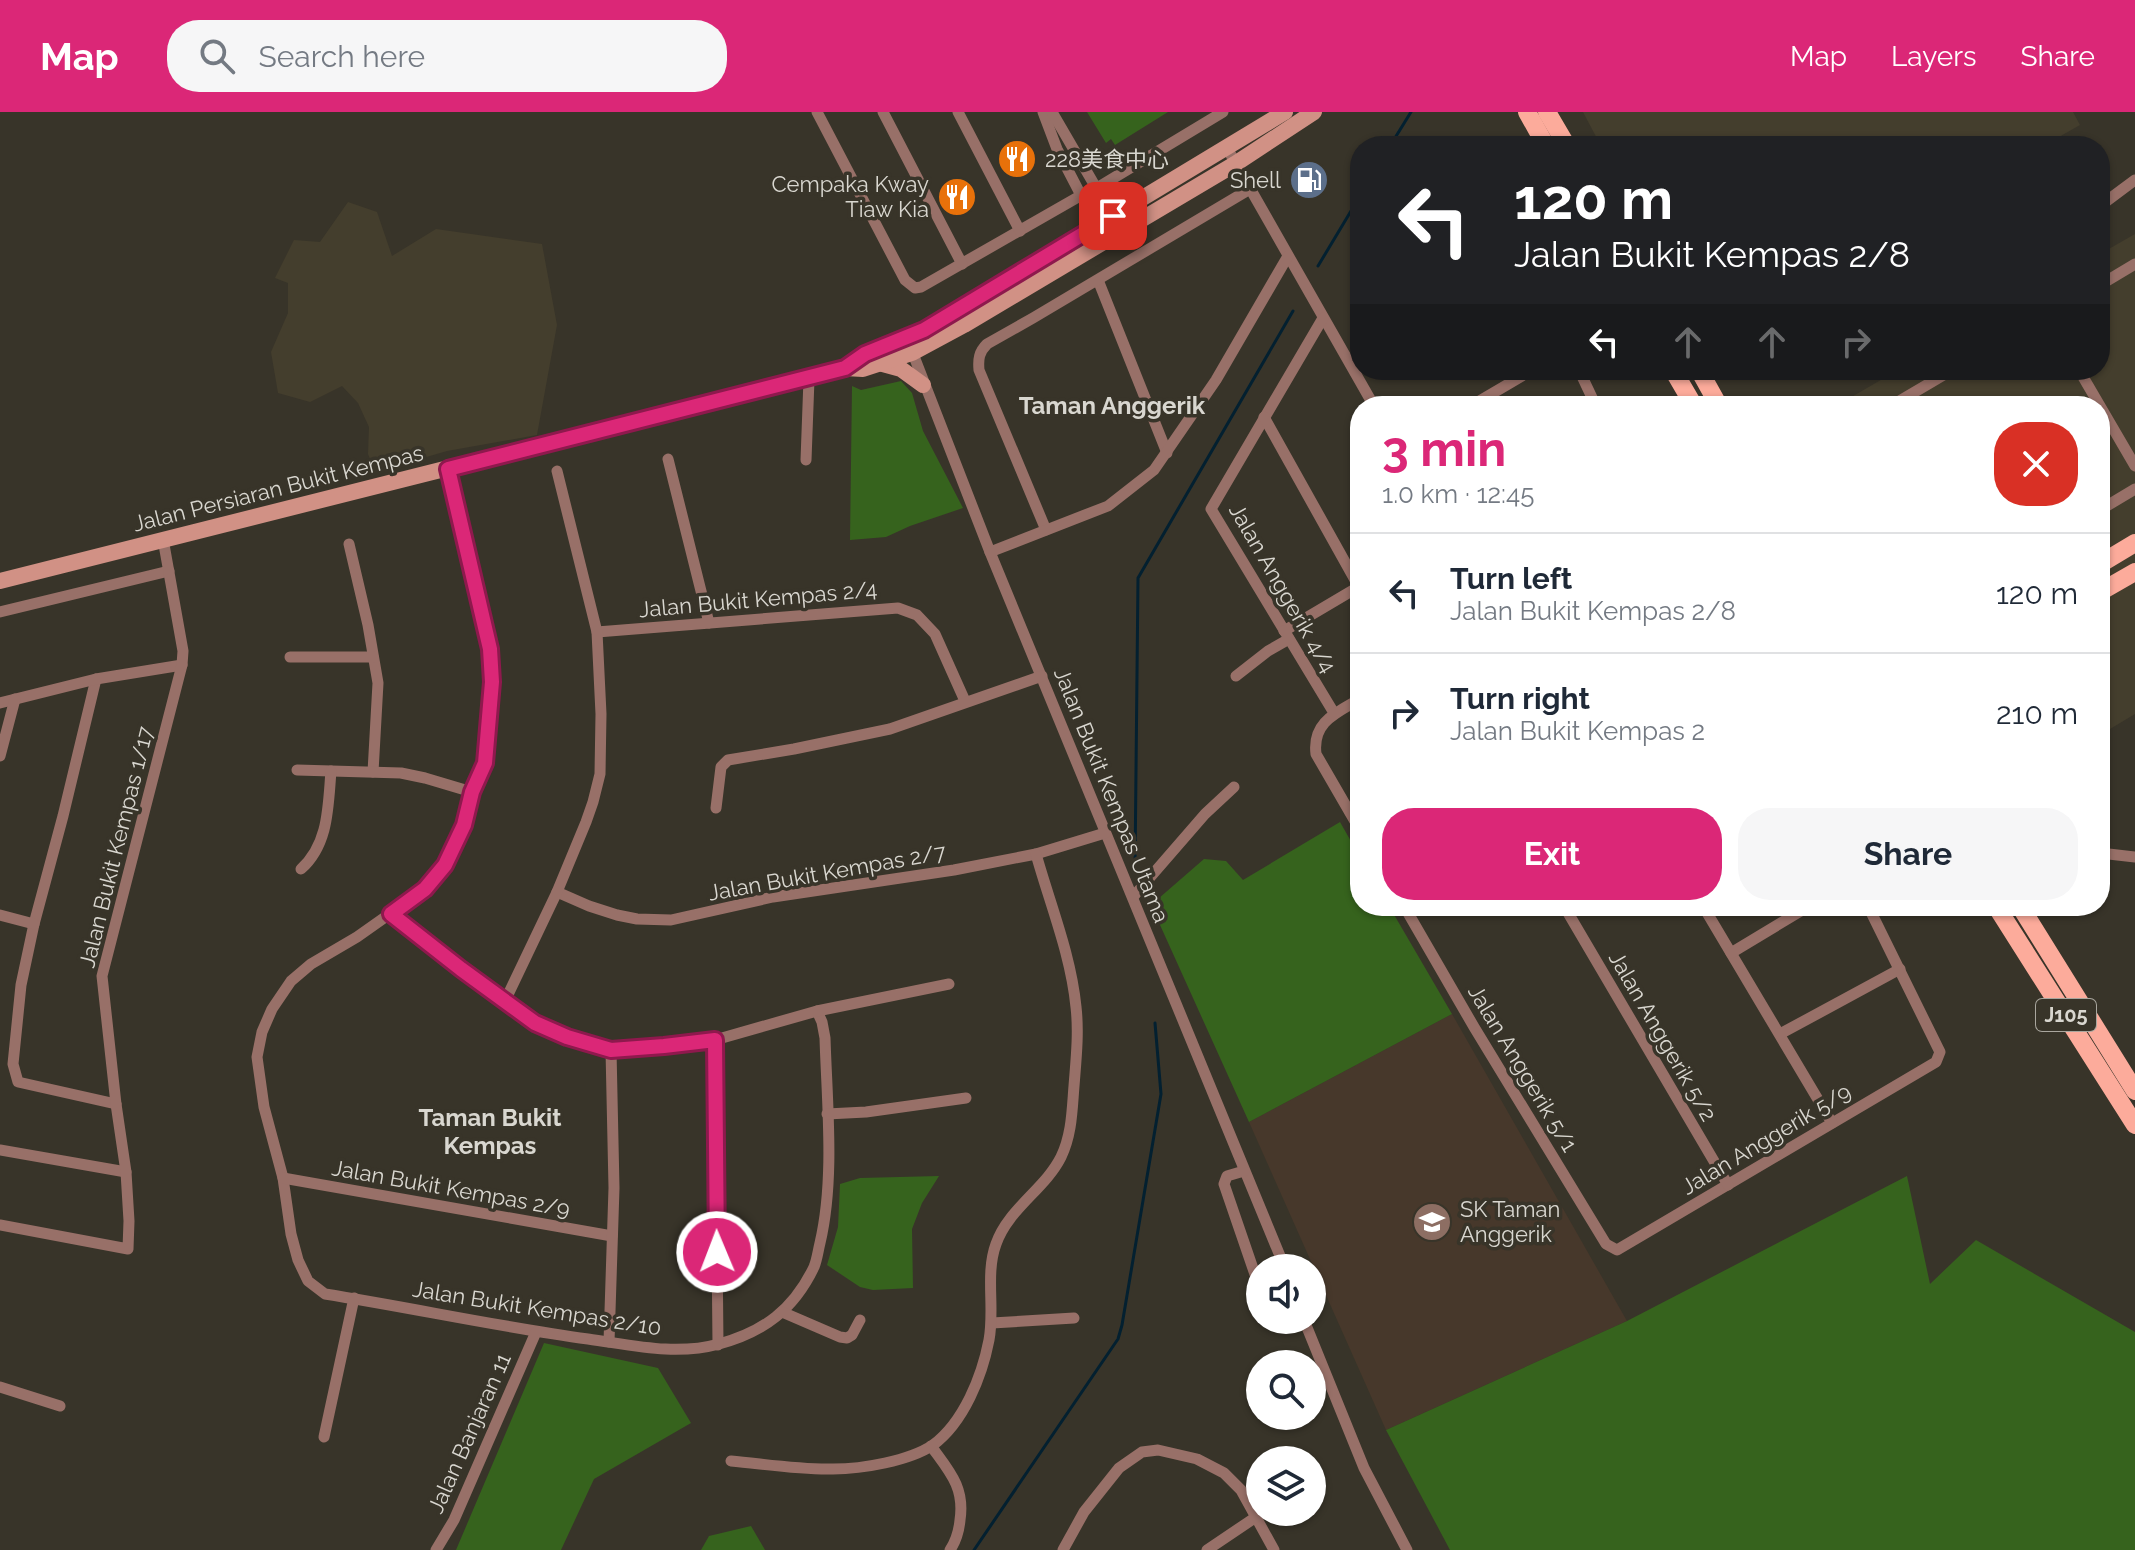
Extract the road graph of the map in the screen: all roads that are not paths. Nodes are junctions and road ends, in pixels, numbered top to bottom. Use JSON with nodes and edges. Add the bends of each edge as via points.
{"nodes":[{"id":1,"x":817,"y":112,"type":"edge"},
{"id":2,"x":883,"y":112,"type":"edge"},
{"id":3,"x":958,"y":112,"type":"edge"},
{"id":4,"x":1043,"y":112,"type":"edge"},
{"id":5,"x":1052,"y":112,"type":"edge"},
{"id":6,"x":1223,"y":112,"type":"edge"},
{"id":7,"x":1285,"y":112,"type":"edge"},
{"id":8,"x":1314,"y":112,"type":"edge"},
{"id":9,"x":1527,"y":112,"type":"edge"},
{"id":10,"x":1547,"y":112,"type":"edge"},
{"id":11,"x":1540,"y":136,"type":"edge"},
{"id":12,"x":1561,"y":136,"type":"edge"},
{"id":13,"x":1227,"y":148,"type":"junction"},
{"id":14,"x":1235,"y":164,"type":"junction"},
{"id":15,"x":2135,"y":180,"type":"edge"},
{"id":16,"x":1097,"y":188,"type":"junction"},
{"id":17,"x":1250,"y":189,"type":"junction"},
{"id":18,"x":1080,"y":196,"type":"junction"},
{"id":19,"x":2110,"y":199,"type":"edge"},
{"id":20,"x":1117,"y":224,"type":"junction"},
{"id":21,"x":1020,"y":231,"type":"junction"},
{"id":22,"x":1101,"y":234,"type":"junction"},
{"id":23,"x":1288,"y":256,"type":"junction"},
{"id":24,"x":962,"y":264,"type":"junction"},
{"id":25,"x":2135,"y":264,"type":"edge"},
{"id":26,"x":2110,"y":279,"type":"edge"},
{"id":27,"x":1098,"y":280,"type":"junction"},
{"id":28,"x":1323,"y":318,"type":"junction"},
{"id":29,"x":909,"y":345,"type":"junction"},
{"id":30,"x":879,"y":363,"type":"junction"},
{"id":31,"x":1350,"y":365,"type":"edge"},
{"id":32,"x":845,"y":368,"type":"junction"},
{"id":33,"x":809,"y":379,"type":"junction"},
{"id":34,"x":1515,"y":380,"type":"edge"},
{"id":35,"x":1935,"y":380,"type":"edge"},
{"id":36,"x":923,"y":385,"type":"junction"},
{"id":37,"x":1488,"y":396,"type":"edge"},
{"id":38,"x":1908,"y":396,"type":"edge"},
{"id":39,"x":1264,"y":417,"type":"junction"},
{"id":40,"x":2110,"y":423,"type":"edge"},
{"id":41,"x":1167,"y":453,"type":"junction"},
{"id":42,"x":668,"y":459,"type":"dead end"},
{"id":43,"x":806,"y":460,"type":"dead end"},
{"id":44,"x":2135,"y":466,"type":"edge"},
{"id":45,"x":448,"y":469,"type":"junction"},
{"id":46,"x":557,"y":471,"type":"dead end"},
{"id":47,"x":2135,"y":489,"type":"edge"},
{"id":48,"x":2110,"y":504,"type":"edge"},
{"id":49,"x":1046,"y":530,"type":"junction"},
{"id":50,"x":163,"y":539,"type":"junction"},
{"id":51,"x":2135,"y":543,"type":"edge"},
{"id":52,"x":349,"y":544,"type":"dead end"},
{"id":53,"x":990,"y":552,"type":"junction"},
{"id":54,"x":2110,"y":558,"type":"edge"},
{"id":55,"x":1350,"y":568,"type":"edge"},
{"id":56,"x":169,"y":571,"type":"junction"},
{"id":57,"x":2135,"y":572,"type":"edge"},
{"id":58,"x":0,"y":581,"type":"edge"},
{"id":59,"x":2110,"y":586,"type":"edge"},
{"id":60,"x":1350,"y":593,"type":"edge"},
{"id":61,"x":0,"y":612,"type":"edge"},
{"id":62,"x":709,"y":623,"type":"junction"},
{"id":63,"x":597,"y":632,"type":"junction"},
{"id":64,"x":1286,"y":635,"type":"junction"},
{"id":65,"x":290,"y":657,"type":"dead end"},
{"id":66,"x":373,"y":657,"type":"junction"},
{"id":67,"x":182,"y":665,"type":"junction"},
{"id":68,"x":1042,"y":676,"type":"junction"},
{"id":69,"x":1236,"y":676,"type":"dead end"},
{"id":70,"x":96,"y":679,"type":"junction"},
{"id":71,"x":15,"y":699,"type":"junction"},
{"id":72,"x":965,"y":701,"type":"junction"},
{"id":73,"x":0,"y":703,"type":"edge"},
{"id":74,"x":1350,"y":704,"type":"edge"},
{"id":75,"x":1334,"y":713,"type":"junction"},
{"id":76,"x":0,"y":756,"type":"edge"},
{"id":77,"x":297,"y":770,"type":"dead end"},
{"id":78,"x":331,"y":771,"type":"junction"},
{"id":79,"x":373,"y":772,"type":"junction"},
{"id":80,"x":1234,"y":787,"type":"dead end"},
{"id":81,"x":472,"y":792,"type":"junction"},
{"id":82,"x":716,"y":808,"type":"dead end"},
{"id":83,"x":1350,"y":813,"type":"edge"},
{"id":84,"x":1105,"y":833,"type":"junction"},
{"id":85,"x":1036,"y":854,"type":"junction"},
{"id":86,"x":2110,"y":854,"type":"edge"},
{"id":87,"x":2135,"y":857,"type":"edge"},
{"id":88,"x":301,"y":869,"type":"dead end"},
{"id":89,"x":557,"y":892,"type":"junction"},
{"id":90,"x":1133,"y":897,"type":"junction"},
{"id":91,"x":391,"y":914,"type":"junction"},
{"id":92,"x":0,"y":915,"type":"edge"},
{"id":93,"x":1410,"y":916,"type":"edge"},
{"id":94,"x":1570,"y":916,"type":"edge"},
{"id":95,"x":1709,"y":916,"type":"edge"},
{"id":96,"x":1792,"y":916,"type":"edge"},
{"id":97,"x":1873,"y":916,"type":"edge"},
{"id":98,"x":2002,"y":916,"type":"edge"},
{"id":99,"x":2026,"y":916,"type":"edge"},
{"id":100,"x":34,"y":924,"type":"junction"},
{"id":101,"x":1731,"y":953,"type":"junction"},
{"id":102,"x":1900,"y":969,"type":"junction"},
{"id":103,"x":949,"y":984,"type":"dead end"},
{"id":104,"x":505,"y":1001,"type":"junction"},
{"id":105,"x":817,"y":1011,"type":"junction"},
{"id":106,"x":1780,"y":1034,"type":"junction"},
{"id":107,"x":715,"y":1040,"type":"junction"},
{"id":108,"x":611,"y":1050,"type":"junction"},
{"id":109,"x":2135,"y":1091,"type":"edge"},
{"id":110,"x":966,"y":1098,"type":"dead end"},
{"id":111,"x":116,"y":1104,"type":"junction"},
{"id":112,"x":827,"y":1114,"type":"junction"},
{"id":113,"x":1832,"y":1123,"type":"junction"},
{"id":114,"x":2135,"y":1125,"type":"edge"},
{"id":115,"x":0,"y":1150,"type":"edge"},
{"id":116,"x":1244,"y":1171,"type":"junction"},
{"id":117,"x":126,"y":1172,"type":"junction"},
{"id":118,"x":283,"y":1178,"type":"junction"},
{"id":119,"x":1728,"y":1185,"type":"junction"},
{"id":120,"x":0,"y":1225,"type":"edge"},
{"id":121,"x":612,"y":1236,"type":"junction"},
{"id":122,"x":1611,"y":1248,"type":"joint"},
{"id":123,"x":1248,"y":1254,"type":"edge"},
{"id":124,"x":1279,"y":1254,"type":"edge"},
{"id":125,"x":354,"y":1298,"type":"junction"},
{"id":126,"x":782,"y":1312,"type":"junction"},
{"id":127,"x":1074,"y":1318,"type":"dead end"},
{"id":128,"x":860,"y":1320,"type":"dead end"},
{"id":129,"x":992,"y":1323,"type":"junction"},
{"id":130,"x":536,"y":1332,"type":"junction"},
{"id":131,"x":1310,"y":1334,"type":"edge"},
{"id":132,"x":609,"y":1342,"type":"junction"},
{"id":133,"x":718,"y":1345,"type":"junction"},
{"id":134,"x":0,"y":1387,"type":"edge"},
{"id":135,"x":60,"y":1406,"type":"dead end"},
{"id":136,"x":324,"y":1437,"type":"dead end"},
{"id":137,"x":931,"y":1446,"type":"junction"},
{"id":138,"x":731,"y":1461,"type":"dead end"},
{"id":139,"x":1246,"y":1499,"type":"edge"},
{"id":140,"x":1246,"y":1524,"type":"edge"},
{"id":141,"x":1261,"y":1526,"type":"edge"},
{"id":142,"x":436,"y":1550,"type":"edge"},
{"id":143,"x":950,"y":1550,"type":"edge"},
{"id":144,"x":1063,"y":1550,"type":"edge"},
{"id":145,"x":1207,"y":1550,"type":"edge"},
{"id":146,"x":1274,"y":1550,"type":"edge"},
{"id":147,"x":1407,"y":1550,"type":"edge"}],
"edges":[{"from":1,"to":24,"type":"street","via":[[905,280],[921,287]]},
{"from":2,"to":24,"type":"street"},
{"from":3,"to":21,"type":"street"},
{"from":4,"to":18,"type":"street"},
{"from":5,"to":16,"type":"street"},
{"from":6,"to":16,"type":"street"},
{"from":7,"to":13,"type":"street","name":"Jalan Persiaran Bukit Kempas"},
{"from":8,"to":14,"type":"street","name":"Jalan Persiaran Bukit Kempas"},
{"from":9,"to":11,"type":"main road"},
{"from":10,"to":12,"type":"main road"},
{"from":13,"to":14,"type":"street"},
{"from":13,"to":20,"type":"street","name":"Jalan Persiaran Bukit Kempas"},
{"from":14,"to":17,"type":"street"},
{"from":14,"to":20,"type":"street","name":"Jalan Persiaran Bukit Kempas"},
{"from":15,"to":19,"type":"street"},
{"from":16,"to":20,"type":"street"},
{"from":17,"to":23,"type":"street"},
{"from":17,"to":27,"type":"street"},
{"from":18,"to":21,"type":"street"},
{"from":18,"to":22,"type":"street"},
{"from":20,"to":22,"type":"street","name":"Jalan Persiaran Bukit Kempas"},
{"from":21,"to":24,"type":"street"},
{"from":22,"to":29,"type":"street","name":"Jalan Persiaran Bukit Kempas","via":[[964,325]]},
{"from":23,"to":28,"type":"street"},
{"from":23,"to":41,"type":"street"},
{"from":25,"to":26,"type":"street"},
{"from":27,"to":41,"type":"street"},
{"from":27,"to":49,"type":"street","via":[[987,344],[978,358]]},
{"from":28,"to":31,"type":"street"},
{"from":28,"to":39,"type":"street","name":"Jalan Anggerik 4/4"},
{"from":29,"to":30,"type":"street","name":"Jalan Persiaran Bukit Kempas"},
{"from":29,"to":32,"type":"street","name":"Jalan Persiaran Bukit Kempas","via":[[865,354]]},
{"from":29,"to":36,"type":"street","name":"Jalan Bukit Kempas Utama"},
{"from":30,"to":32,"type":"street","name":"Jalan Persiaran Bukit Kempas"},
{"from":30,"to":36,"type":"street","via":[[901,369]]},
{"from":32,"to":33,"type":"street","name":"Jalan Persiaran Bukit Kempas"},
{"from":33,"to":43,"type":"street"},
{"from":33,"to":45,"type":"street","name":"Jalan Persiaran Bukit Kempas"},
{"from":34,"to":37,"type":"street"},
{"from":35,"to":38,"type":"street"},
{"from":36,"to":53,"type":"street","name":"Jalan Bukit Kempas Utama"},
{"from":39,"to":55,"type":"street"},
{"from":39,"to":64,"type":"street","name":"Jalan Anggerik 4/4","via":[[1211,509]]},
{"from":40,"to":44,"type":"street"},
{"from":41,"to":49,"type":"street","via":[[1108,506]]},
{"from":42,"to":62,"type":"street"},
{"from":45,"to":50,"type":"street","name":"Jalan Persiaran Bukit Kempas"},
{"from":45,"to":81,"type":"street","via":[[490,649],[485,763]]},
{"from":46,"to":63,"type":"street"},
{"from":47,"to":48,"type":"street"},
{"from":49,"to":53,"type":"street"},
{"from":50,"to":56,"type":"street","name":"Jalan Bukit Kempas 1/17"},
{"from":50,"to":58,"type":"street","name":"Jalan Persiaran Bukit Kempas"},
{"from":51,"to":54,"type":"main road"},
{"from":52,"to":66,"type":"street"},
{"from":53,"to":68,"type":"street","name":"Jalan Bukit Kempas Utama"},
{"from":56,"to":61,"type":"street"},
{"from":56,"to":67,"type":"street","name":"Jalan Bukit Kempas 1/17"},
{"from":57,"to":59,"type":"main road"},
{"from":60,"to":64,"type":"street"},
{"from":62,"to":63,"type":"street","name":"Jalan Bukit Kempas 2/4"},
{"from":62,"to":72,"type":"street","name":"Jalan Bukit Kempas 2/4","via":[[898,608],[917,615],[935,634]]},
{"from":63,"to":89,"type":"street","via":[[600,774]]},
{"from":64,"to":69,"type":"street"},
{"from":64,"to":75,"type":"street","name":"Jalan Anggerik 4/4"},
{"from":65,"to":66,"type":"street"},
{"from":66,"to":79,"type":"street","via":[[378,683]]},
{"from":67,"to":70,"type":"street"},
{"from":67,"to":111,"type":"street","name":"Jalan Bukit Kempas 1/17","via":[[102,976]]},
{"from":68,"to":72,"type":"street"},
{"from":68,"to":84,"type":"street","name":"Jalan Bukit Kempas Utama"},
{"from":70,"to":71,"type":"street"},
{"from":70,"to":100,"type":"street"},
{"from":71,"to":73,"type":"street"},
{"from":71,"to":76,"type":"street"},
{"from":72,"to":82,"type":"street","via":[[890,729],[728,760],[721,767]]},
{"from":74,"to":75,"type":"street"},
{"from":75,"to":83,"type":"street","via":[[1317,734],[1316,754]]},
{"from":77,"to":78,"type":"street"},
{"from":78,"to":79,"type":"street"},
{"from":78,"to":88,"type":"street","via":[[322,838]]},
{"from":79,"to":81,"type":"street","via":[[401,773]]},
{"from":80,"to":90,"type":"street"},
{"from":81,"to":91,"type":"street","via":[[445,865],[425,889]]},
{"from":84,"to":85,"type":"street","name":"Jalan Bukit Kempas 2/7"},
{"from":84,"to":90,"type":"street","name":"Jalan Bukit Kempas Utama"},
{"from":85,"to":89,"type":"street","name":"Jalan Bukit Kempas 2/7","via":[[773,897],[671,920],[617,915]]},
{"from":85,"to":129,"type":"street","via":[[1076,1008],[1071,1123],[1056,1166],[996,1241],[991,1259]]},
{"from":86,"to":87,"type":"street"},
{"from":89,"to":104,"type":"street"},
{"from":90,"to":116,"type":"street","name":"Jalan Bukit Kempas Utama"},
{"from":91,"to":104,"type":"street"},
{"from":91,"to":118,"type":"street","via":[[291,981],[262,1032],[257,1057],[264,1107]]},
{"from":92,"to":100,"type":"street"},
{"from":93,"to":122,"type":"street","name":"Jalan Anggerik 5/1"},
{"from":94,"to":119,"type":"street","name":"Jalan Anggerik 5/2"},
{"from":95,"to":101,"type":"street"},
{"from":96,"to":101,"type":"street"},
{"from":97,"to":102,"type":"street"},
{"from":98,"to":114,"type":"main road","number":"J105"},
{"from":99,"to":109,"type":"main road","number":"J105"},
{"from":100,"to":111,"type":"street","via":[[21,985],[13,1064],[18,1082]]},
{"from":101,"to":106,"type":"street"},
{"from":102,"to":106,"type":"street"},
{"from":102,"to":113,"type":"street","name":"Jalan Anggerik 5/9","via":[[1939,1057]]},
{"from":103,"to":105,"type":"street"},
{"from":104,"to":108,"type":"street","via":[[535,1023]]},
{"from":105,"to":107,"type":"street"},
{"from":105,"to":112,"type":"street","name":"Jalan Bukit Kempas 2/10","via":[[825,1038]]},
{"from":106,"to":113,"type":"street"},
{"from":107,"to":108,"type":"street"},
{"from":107,"to":133,"type":"street"},
{"from":108,"to":121,"type":"street"},
{"from":110,"to":112,"type":"street"},
{"from":111,"to":117,"type":"street","name":"Jalan Bukit Kempas 1/17"},
{"from":112,"to":126,"type":"street","name":"Jalan Bukit Kempas 2/10","via":[[821,1239],[815,1265]]},
{"from":113,"to":119,"type":"street","name":"Jalan Anggerik 5/9"},
{"from":115,"to":117,"type":"street"},
{"from":116,"to":123,"type":"street","via":[[1227,1176],[1224,1184]]},
{"from":116,"to":124,"type":"street","name":"Jalan Bukit Kempas Utama"},
{"from":117,"to":120,"type":"street","name":"Jalan Bukit Kempas 1/17","via":[[128,1249]]},
{"from":118,"to":121,"type":"street","name":"Jalan Bukit Kempas 2/9"},
{"from":118,"to":125,"type":"street","name":"Jalan Bukit Kempas 2/10","via":[[291,1234],[308,1281],[325,1294]]},
{"from":119,"to":122,"type":"street","name":"Jalan Anggerik 5/9","via":[[1622,1249]]},
{"from":121,"to":132,"type":"street"},
{"from":125,"to":130,"type":"street","name":"Jalan Bukit Kempas 2/10"},
{"from":125,"to":136,"type":"street"},
{"from":126,"to":128,"type":"street","via":[[847,1338]]},
{"from":126,"to":133,"type":"street","name":"Jalan Bukit Kempas 2/10","via":[[772,1322]]},
{"from":127,"to":129,"type":"street"},
{"from":129,"to":137,"type":"street","via":[[974,1387],[957,1420]]},
{"from":130,"to":132,"type":"street","name":"Jalan Bukit Kempas 2/10"},
{"from":130,"to":142,"type":"street","name":"Jalan Banjaran 11"},
{"from":131,"to":147,"type":"street","via":[[1364,1468]]},
{"from":132,"to":133,"type":"street","name":"Jalan Bukit Kempas 2/10","via":[[662,1350]]},
{"from":134,"to":135,"type":"street"},
{"from":137,"to":138,"type":"street","via":[[857,1468]]},
{"from":137,"to":143,"type":"street","via":[[960,1490],[959,1528]]},
{"from":139,"to":144,"type":"street","via":[[1224,1473],[1197,1459],[1158,1450],[1142,1452],[1119,1468],[1084,1512]]},
{"from":140,"to":145,"type":"street"},
{"from":141,"to":146,"type":"street"}]}
